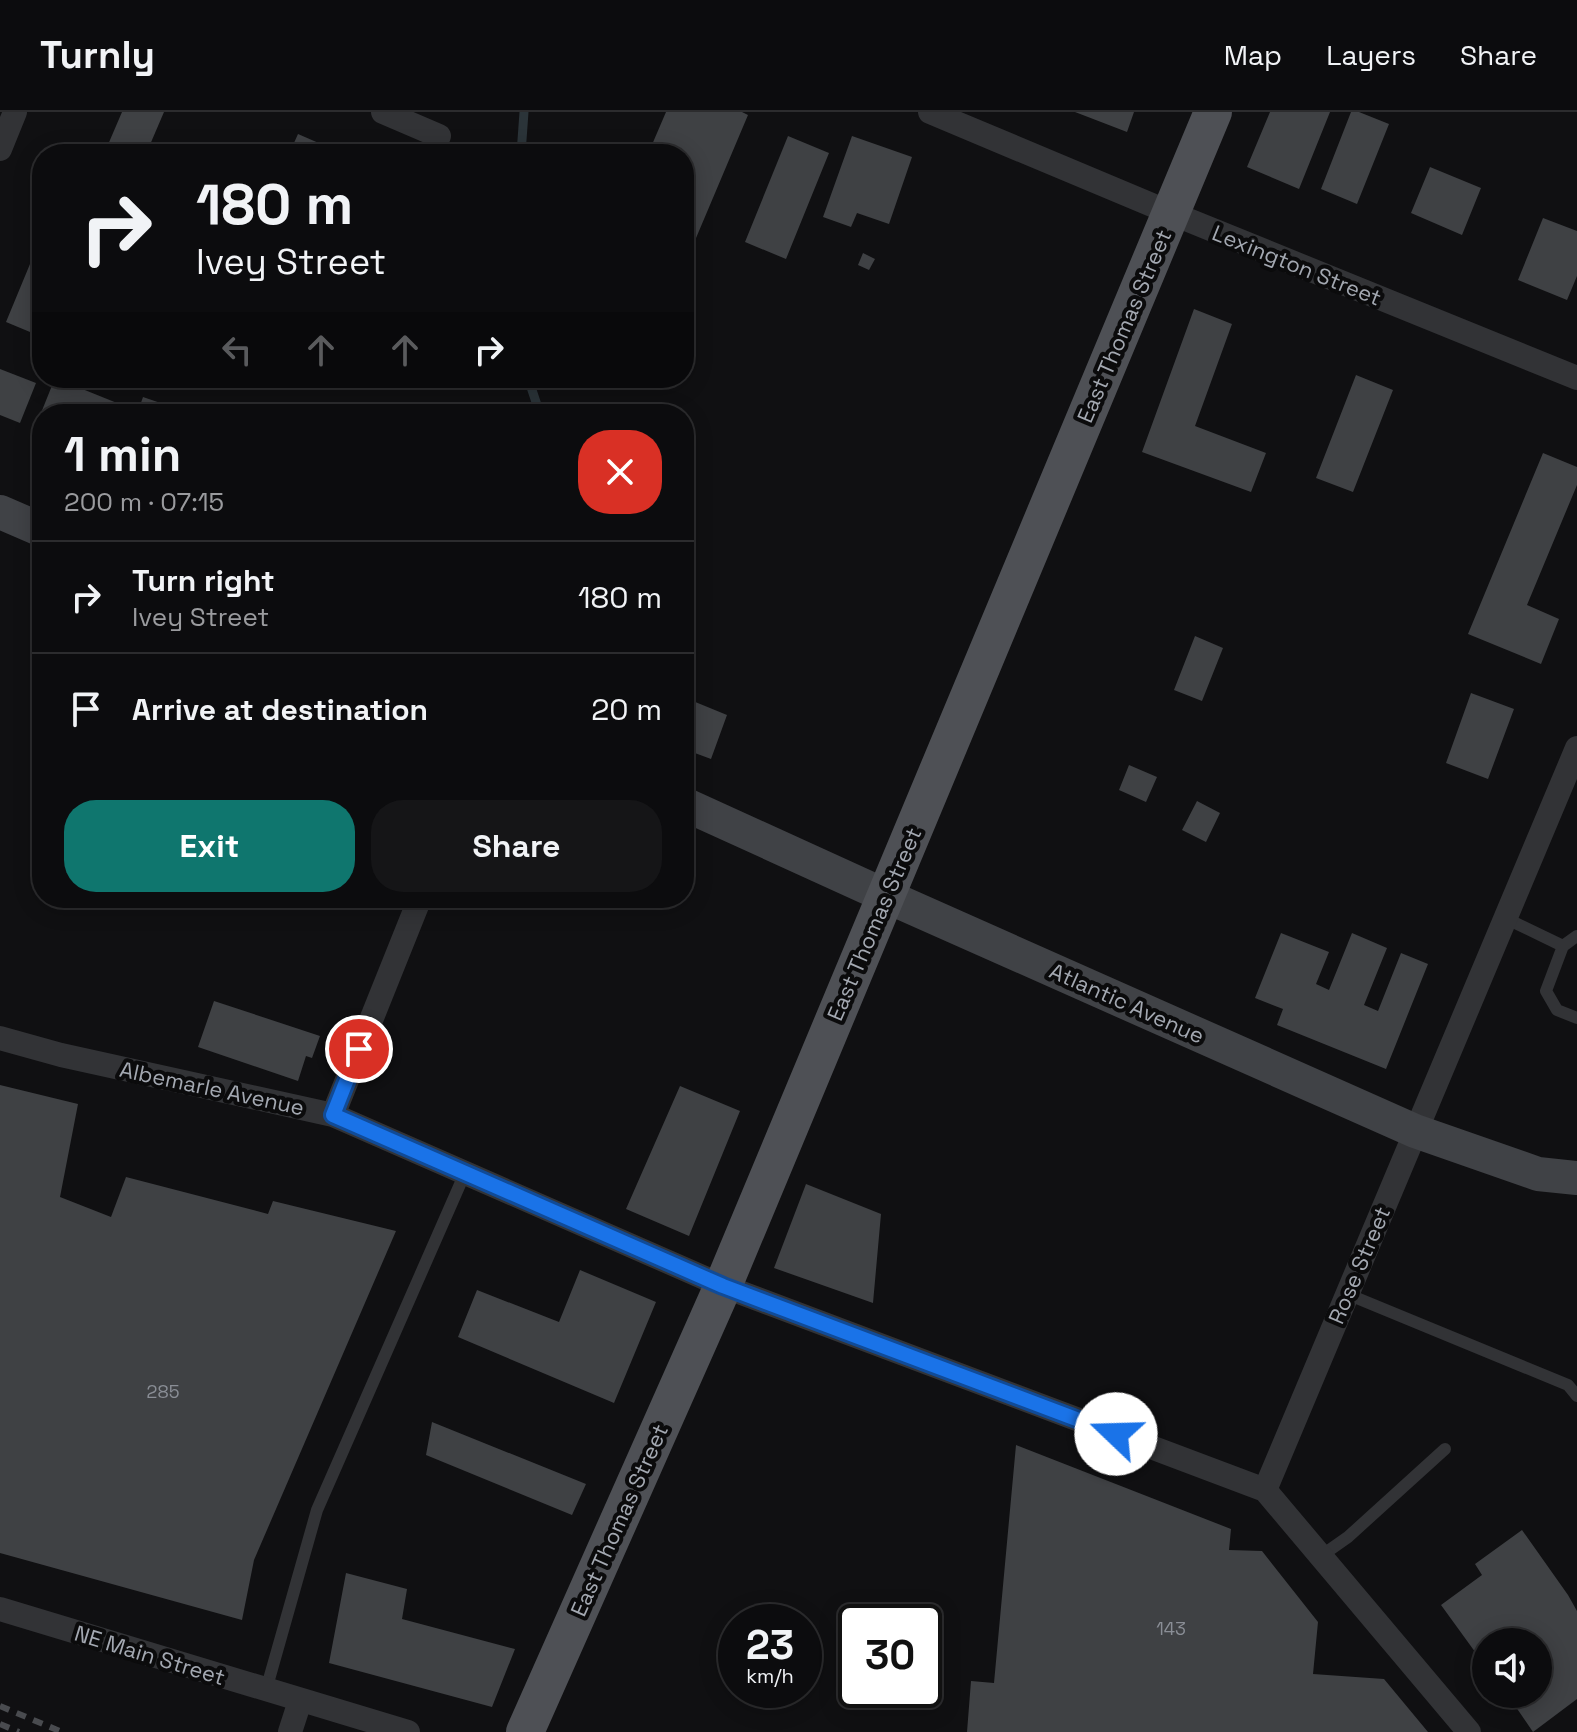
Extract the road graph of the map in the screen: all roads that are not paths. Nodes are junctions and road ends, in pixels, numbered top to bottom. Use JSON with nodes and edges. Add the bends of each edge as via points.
{"nodes":[{"id":1,"x":15,"y":112,"type":"edge"},
{"id":2,"x":383,"y":112,"type":"edge"},
{"id":3,"x":930,"y":112,"type":"edge"},
{"id":4,"x":1213,"y":112,"type":"edge"},
{"id":5,"x":439,"y":136,"type":"dead end"},
{"id":6,"x":0,"y":149,"type":"edge"},
{"id":7,"x":1171,"y":213,"type":"junction"},
{"id":8,"x":1577,"y":378,"type":"edge"},
{"id":9,"x":0,"y":512,"type":"edge"},
{"id":10,"x":32,"y":526,"type":"edge"},
{"id":11,"x":1577,"y":748,"type":"edge"},
{"id":12,"x":694,"y":809,"type":"edge"},
{"id":13,"x":886,"y":896,"type":"junction"},
{"id":14,"x":416,"y":908,"type":"edge"},
{"id":15,"x":1505,"y":918,"type":"junction"},
{"id":16,"x":1577,"y":936,"type":"edge"},
{"id":17,"x":1563,"y":946,"type":"junction"},
{"id":18,"x":1577,"y":1018,"type":"edge"},
{"id":19,"x":0,"y":1038,"type":"edge"},
{"id":20,"x":333,"y":1115,"type":"junction"},
{"id":21,"x":1415,"y":1131,"type":"junction"},
{"id":22,"x":465,"y":1173,"type":"junction"},
{"id":23,"x":1577,"y":1178,"type":"edge"},
{"id":24,"x":723,"y":1286,"type":"junction"},
{"id":25,"x":1347,"y":1294,"type":"junction"},
{"id":26,"x":1572,"y":1381,"type":"edge"},
{"id":27,"x":1577,"y":1396,"type":"edge"},
{"id":28,"x":1445,"y":1449,"type":"dead end"},
{"id":29,"x":1265,"y":1490,"type":"junction"},
{"id":30,"x":1321,"y":1556,"type":"junction"},
{"id":31,"x":0,"y":1609,"type":"edge"},
{"id":32,"x":266,"y":1690,"type":"junction"},
{"id":33,"x":300,"y":1701,"type":"junction"},
{"id":34,"x":290,"y":1732,"type":"edge"},
{"id":35,"x":408,"y":1732,"type":"edge"},
{"id":36,"x":525,"y":1732,"type":"edge"},
{"id":37,"x":1469,"y":1732,"type":"edge"}],
"edges":[{"from":1,"to":6,"type":"street"},
{"from":2,"to":5,"type":"street"},
{"from":3,"to":7,"type":"street","name":"Lexington Street"},
{"from":4,"to":7,"type":"main road","name":"East Thomas Street"},
{"from":7,"to":8,"type":"street","name":"Lexington Street"},
{"from":7,"to":13,"type":"main road","name":"East Thomas Street"},
{"from":9,"to":10,"type":"main road"},
{"from":11,"to":15,"type":"street","name":"Rose Street"},
{"from":12,"to":13,"type":"main road","name":"Atlantic Avenue"},
{"from":13,"to":21,"type":"main road","name":"Atlantic Avenue"},
{"from":13,"to":24,"type":"main road","name":"East Thomas Street"},
{"from":14,"to":20,"type":"street"},
{"from":15,"to":17,"type":"lane"},
{"from":15,"to":21,"type":"street","name":"Rose Street"},
{"from":16,"to":17,"type":"lane"},
{"from":17,"to":18,"type":"lane","via":[[1546,991],[1557,1010]]},
{"from":19,"to":20,"type":"street","name":"Albemarle Avenue"},
{"from":20,"to":22,"type":"street","name":"Albemarle Avenue"},
{"from":21,"to":23,"type":"main road","name":"Atlantic Avenue","via":[[1538,1174]]},
{"from":21,"to":25,"type":"street","name":"Rose Street"},
{"from":22,"to":24,"type":"street","name":"Albemarle Avenue"},
{"from":22,"to":32,"type":"lane","via":[[317,1510]]},
{"from":24,"to":29,"type":"street","name":"Albemarle Avenue"},
{"from":24,"to":36,"type":"main road","name":"East Thomas Street"},
{"from":25,"to":26,"type":"lane"},
{"from":25,"to":29,"type":"street","name":"Rose Street"},
{"from":26,"to":27,"type":"lane"},
{"from":28,"to":30,"type":"lane"},
{"from":29,"to":30,"type":"street"},
{"from":30,"to":37,"type":"street"},
{"from":31,"to":32,"type":"street","name":"NE Main Street"},
{"from":32,"to":33,"type":"street","name":"NE Main Street"},
{"from":33,"to":34,"type":"street"},
{"from":33,"to":35,"type":"street","name":"NE Main Street"}]}
